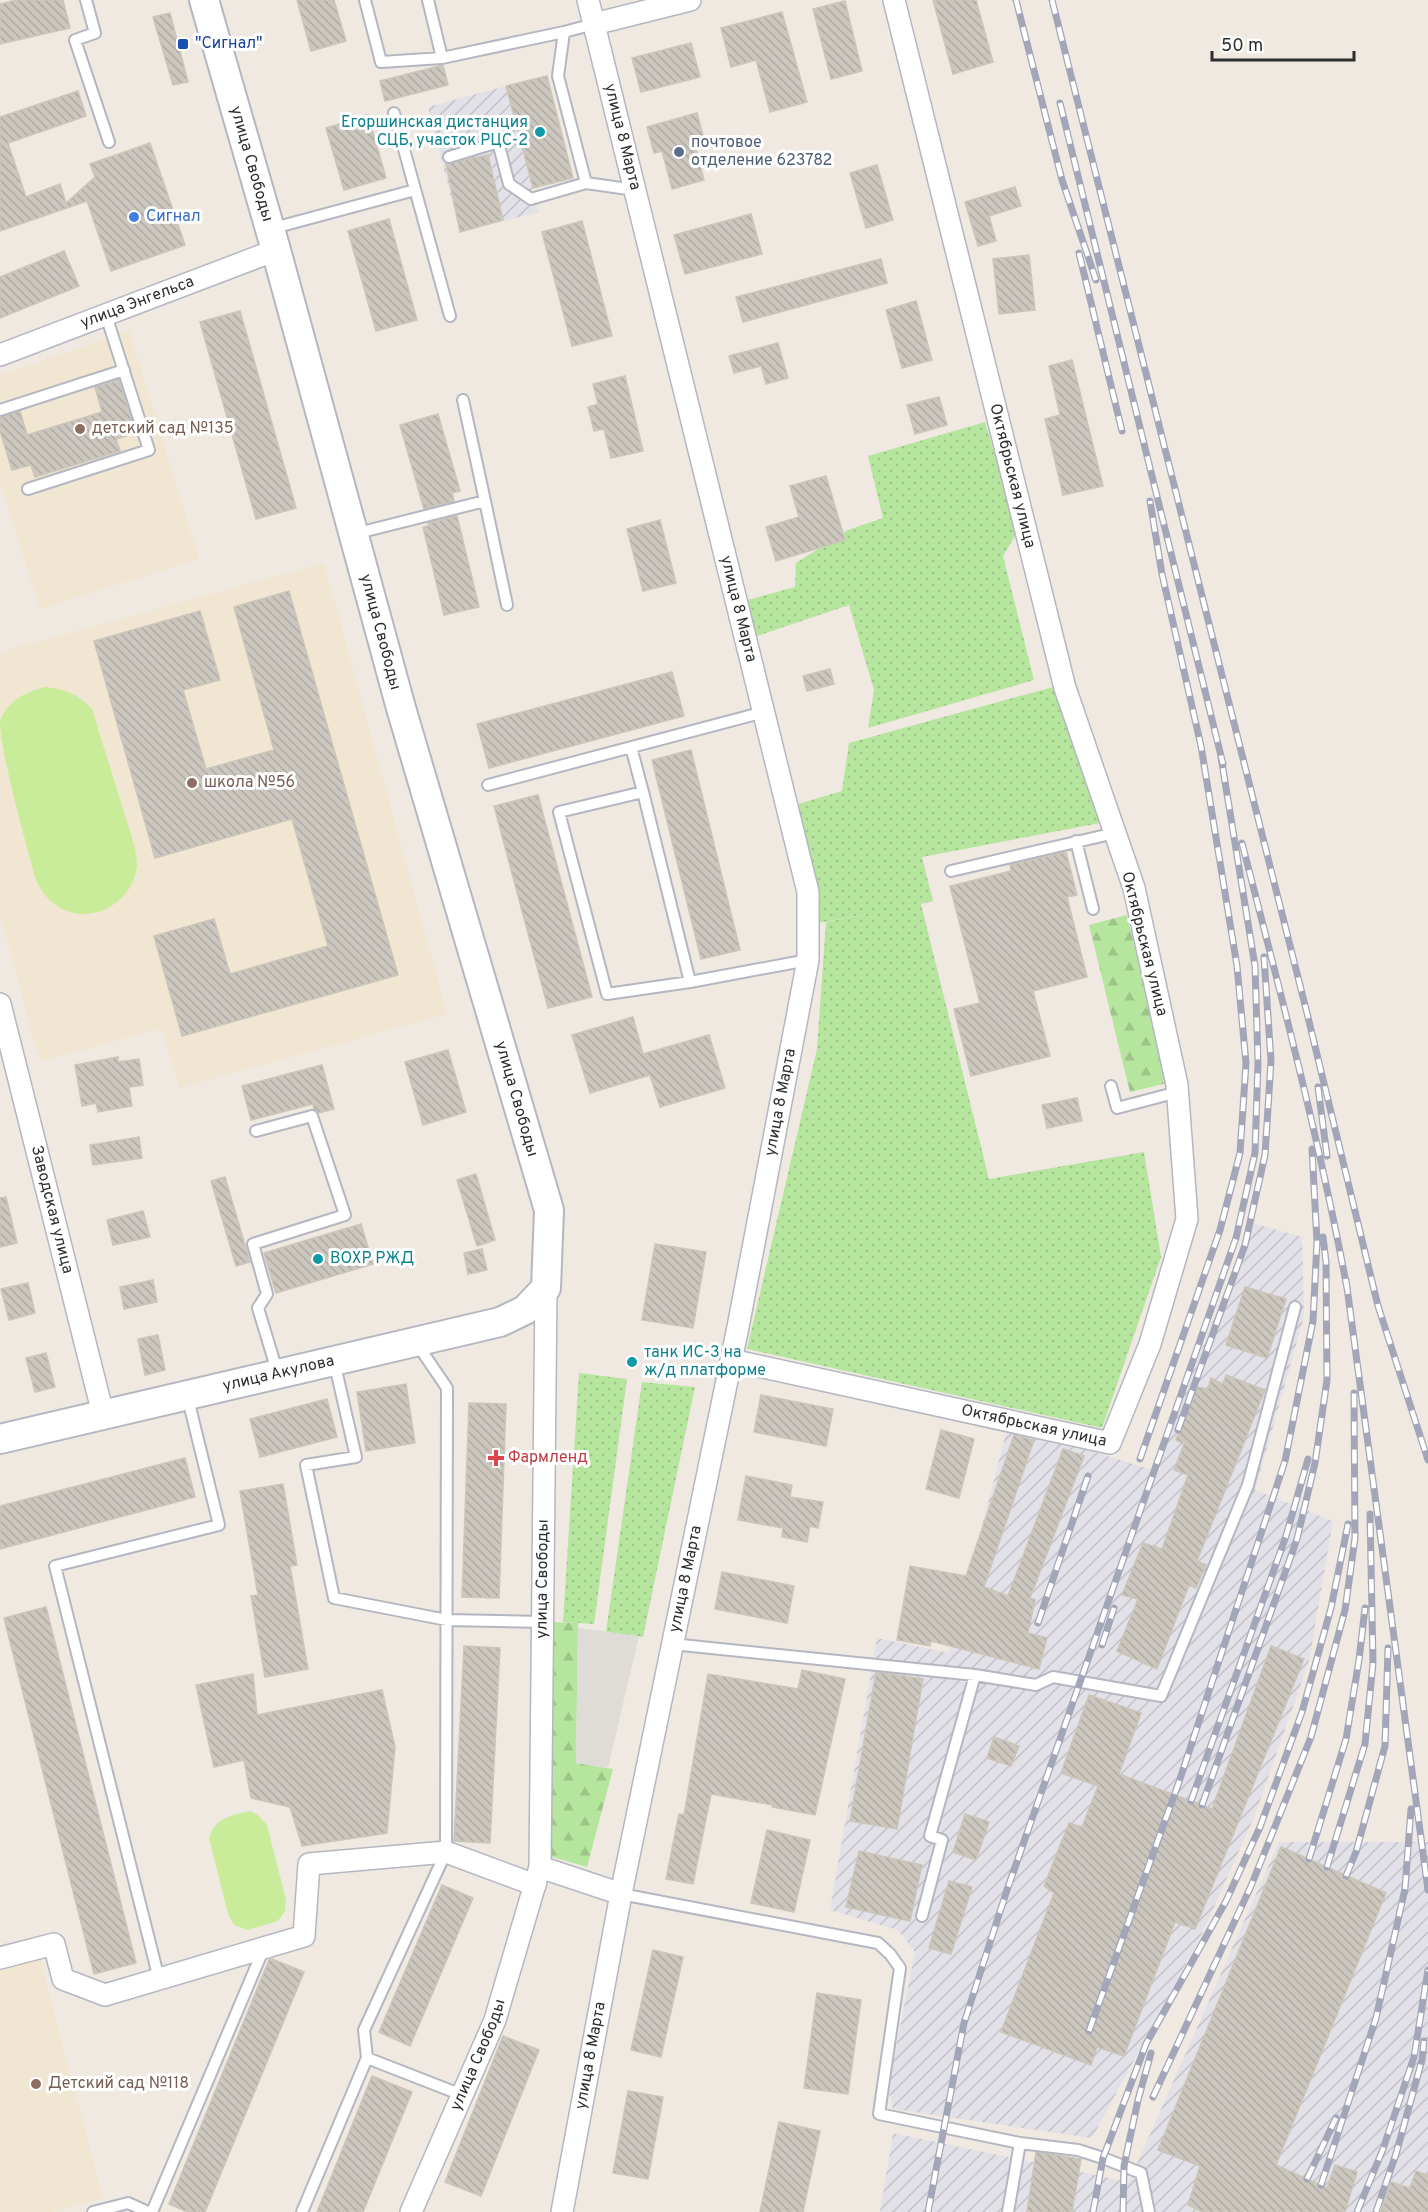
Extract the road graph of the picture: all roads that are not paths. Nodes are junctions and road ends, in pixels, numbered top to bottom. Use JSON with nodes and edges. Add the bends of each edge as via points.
{"nodes":[{"id":1,"x":86,"y":0,"type":"edge"},
{"id":2,"x":204,"y":0,"type":"edge"},
{"id":3,"x":365,"y":0,"type":"edge"},
{"id":4,"x":428,"y":0,"type":"edge"},
{"id":5,"x":588,"y":0,"type":"edge"},
{"id":6,"x":690,"y":0,"type":"edge"},
{"id":7,"x":894,"y":0,"type":"edge"},
{"id":8,"x":594,"y":24,"type":"junction"},
{"id":9,"x":564,"y":32,"type":"junction"},
{"id":10,"x":442,"y":58,"type":"junction"},
{"id":11,"x":394,"y":113,"type":"dead end"},
{"id":12,"x":109,"y":142,"type":"dead end"},
{"id":13,"x":449,"y":157,"type":"dead end"},
{"id":14,"x":586,"y":183,"type":"junction"},
{"id":15,"x":415,"y":190,"type":"junction"},
{"id":16,"x":635,"y":190,"type":"junction"},
{"id":17,"x":273,"y":239,"type":"junction"},
{"id":18,"x":106,"y":315,"type":"junction"},
{"id":19,"x":450,"y":316,"type":"dead end"},
{"id":20,"x":0,"y":356,"type":"edge"},
{"id":21,"x":124,"y":370,"type":"junction"},
{"id":22,"x":463,"y":400,"type":"dead end"},
{"id":23,"x":0,"y":410,"type":"edge"},
{"id":24,"x":28,"y":489,"type":"dead end"},
{"id":25,"x":485,"y":501,"type":"junction"},
{"id":26,"x":353,"y":534,"type":"junction"},
{"id":27,"x":507,"y":605,"type":"dead end"},
{"id":28,"x":764,"y":712,"type":"junction"},
{"id":29,"x":631,"y":747,"type":"junction"},
{"id":30,"x":488,"y":785,"type":"dead end"},
{"id":31,"x":643,"y":792,"type":"junction"},
{"id":32,"x":1114,"y":833,"type":"junction"},
{"id":33,"x":1076,"y":842,"type":"junction"},
{"id":34,"x":951,"y":871,"type":"dead end"},
{"id":35,"x":1093,"y":909,"type":"dead end"},
{"id":36,"x":807,"y":960,"type":"junction"},
{"id":37,"x":690,"y":982,"type":"junction"},
{"id":38,"x":0,"y":1004,"type":"edge"},
{"id":39,"x":9,"y":1076,"type":"edge"},
{"id":40,"x":1111,"y":1086,"type":"dead end"},
{"id":41,"x":1178,"y":1092,"type":"junction"},
{"id":42,"x":256,"y":1131,"type":"dead end"},
{"id":43,"x":546,"y":1288,"type":"junction"},
{"id":44,"x":1295,"y":1307,"type":"dead end"},
{"id":45,"x":416,"y":1342,"type":"junction"},
{"id":46,"x":731,"y":1360,"type":"junction"},
{"id":47,"x":334,"y":1361,"type":"junction"},
{"id":48,"x":278,"y":1374,"type":"junction"},
{"id":49,"x":187,"y":1395,"type":"junction"},
{"id":50,"x":103,"y":1414,"type":"junction"},
{"id":51,"x":0,"y":1439,"type":"edge"},
{"id":52,"x":447,"y":1620,"type":"junction"},
{"id":53,"x":543,"y":1622,"type":"junction"},
{"id":54,"x":672,"y":1644,"type":"junction"},
{"id":55,"x":975,"y":1675,"type":"junction"},
{"id":56,"x":446,"y":1852,"type":"junction"},
{"id":57,"x":538,"y":1876,"type":"junction"},
{"id":58,"x":621,"y":1894,"type":"junction"},
{"id":59,"x":922,"y":1916,"type":"dead end"},
{"id":60,"x":264,"y":1948,"type":"junction"},
{"id":61,"x":0,"y":1958,"type":"edge"},
{"id":62,"x":159,"y":1979,"type":"junction"},
{"id":63,"x":367,"y":2058,"type":"junction"},
{"id":64,"x":462,"y":2095,"type":"junction"},
{"id":65,"x":1020,"y":2143,"type":"junction"},
{"id":66,"x":93,"y":2212,"type":"edge"},
{"id":67,"x":150,"y":2212,"type":"edge"},
{"id":68,"x":302,"y":2212,"type":"edge"},
{"id":69,"x":411,"y":2212,"type":"edge"},
{"id":70,"x":562,"y":2212,"type":"edge"},
{"id":71,"x":1008,"y":2212,"type":"edge"},
{"id":72,"x":1149,"y":2212,"type":"edge"}],
"edges":[{"from":1,"to":12,"type":"lane","via":[[95,33],[75,40]]},
{"from":2,"to":17,"type":"street","name":"улица Свободы"},
{"from":3,"to":10,"type":"lane","via":[[381,62]]},
{"from":4,"to":10,"type":"lane"},
{"from":5,"to":8,"type":"street","name":"улица 8 Марта"},
{"from":6,"to":8,"type":"street"},
{"from":7,"to":32,"type":"street","name":"Октябрьская улица","via":[[1065,688]]},
{"from":8,"to":9,"type":"lane"},
{"from":8,"to":16,"type":"street","name":"улица 8 Марта"},
{"from":9,"to":10,"type":"lane"},
{"from":9,"to":14,"type":"lane","via":[[558,76]]},
{"from":11,"to":15,"type":"lane"},
{"from":13,"to":14,"type":"lane","via":[[498,142],[509,184],[531,199]]},
{"from":14,"to":16,"type":"lane"},
{"from":15,"to":17,"type":"lane"},
{"from":15,"to":19,"type":"lane"},
{"from":16,"to":28,"type":"street","name":"улица 8 Марта"},
{"from":17,"to":18,"type":"street","name":"улица Энгельса"},
{"from":17,"to":26,"type":"street","name":"улица Свободы"},
{"from":18,"to":20,"type":"street","name":"улица Энгельса"},
{"from":18,"to":21,"type":"lane"},
{"from":21,"to":23,"type":"lane"},
{"from":21,"to":24,"type":"lane","via":[[148,450]]},
{"from":22,"to":25,"type":"lane"},
{"from":25,"to":26,"type":"lane"},
{"from":25,"to":27,"type":"lane"},
{"from":26,"to":43,"type":"street","name":"улица Свободы","via":[[549,1210]]},
{"from":28,"to":29,"type":"lane"},
{"from":28,"to":36,"type":"street","name":"улица 8 Марта","via":[[808,892]]},
{"from":29,"to":30,"type":"lane"},
{"from":29,"to":31,"type":"lane"},
{"from":31,"to":37,"type":"lane"},
{"from":31,"to":37,"type":"lane","via":[[559,812],[607,994]]},
{"from":32,"to":33,"type":"lane"},
{"from":32,"to":41,"type":"street","name":"Октябрьская улица","via":[[1134,888]]},
{"from":33,"to":34,"type":"lane"},
{"from":33,"to":35,"type":"lane"},
{"from":36,"to":37,"type":"lane"},
{"from":36,"to":46,"type":"street","name":"улица 8 Марта"},
{"from":38,"to":39,"type":"street","name":"Заводская улица"},
{"from":39,"to":50,"type":"street","name":"Заводская улица"},
{"from":40,"to":41,"type":"lane","via":[[1117,1108]]},
{"from":41,"to":46,"type":"street","name":"Октябрьская улица","via":[[1187,1219],[1150,1344],[1110,1443]]},
{"from":42,"to":48,"type":"lane","via":[[312,1116],[345,1215],[253,1244],[267,1294],[258,1308]]},
{"from":43,"to":45,"type":"street","name":"улица Акулова","via":[[525,1310],[500,1322]]},
{"from":43,"to":53,"type":"street","name":"улица Свободы"},
{"from":44,"to":55,"type":"lane","via":[[1248,1485],[1161,1696],[1053,1677],[1036,1685]]},
{"from":45,"to":47,"type":"street","name":"улица Акулова"},
{"from":45,"to":52,"type":"lane","via":[[447,1388]]},
{"from":46,"to":54,"type":"street","name":"улица 8 Марта"},
{"from":47,"to":48,"type":"street","name":"улица Акулова"},
{"from":47,"to":52,"type":"lane","via":[[356,1457],[306,1466],[334,1598]]},
{"from":48,"to":49,"type":"street","name":"улица Акулова"},
{"from":49,"to":50,"type":"street","name":"улица Акулова"},
{"from":49,"to":62,"type":"lane","via":[[219,1525],[55,1566]]},
{"from":50,"to":51,"type":"street","name":"улица Акулова"},
{"from":52,"to":53,"type":"lane"},
{"from":52,"to":56,"type":"lane"},
{"from":53,"to":57,"type":"street","name":"улица Свободы"},
{"from":54,"to":55,"type":"lane"},
{"from":54,"to":58,"type":"street","name":"улица 8 Марта"},
{"from":55,"to":59,"type":"lane","via":[[930,1836],[942,1840]]},
{"from":56,"to":57,"type":"street"},
{"from":56,"to":60,"type":"street","via":[[309,1864],[304,1936]]},
{"from":56,"to":63,"type":"lane","via":[[364,2030]]},
{"from":57,"to":58,"type":"street"},
{"from":57,"to":64,"type":"street","name":"улица Свободы","via":[[495,2020]]},
{"from":58,"to":65,"type":"lane","via":[[878,1943],[900,1968],[879,2114]]},
{"from":58,"to":70,"type":"street","name":"улица 8 Марта"},
{"from":60,"to":62,"type":"street"},
{"from":60,"to":67,"type":"lane"},
{"from":61,"to":62,"type":"street","via":[[54,1944],[63,1979],[105,1995]]},
{"from":63,"to":64,"type":"lane"},
{"from":63,"to":68,"type":"lane"},
{"from":64,"to":69,"type":"street","name":"улица Свободы"},
{"from":65,"to":71,"type":"lane"},
{"from":65,"to":72,"type":"lane","via":[[1078,2150],[1141,2173]]},
{"from":66,"to":67,"type":"lane","via":[[128,2203]]}]}
